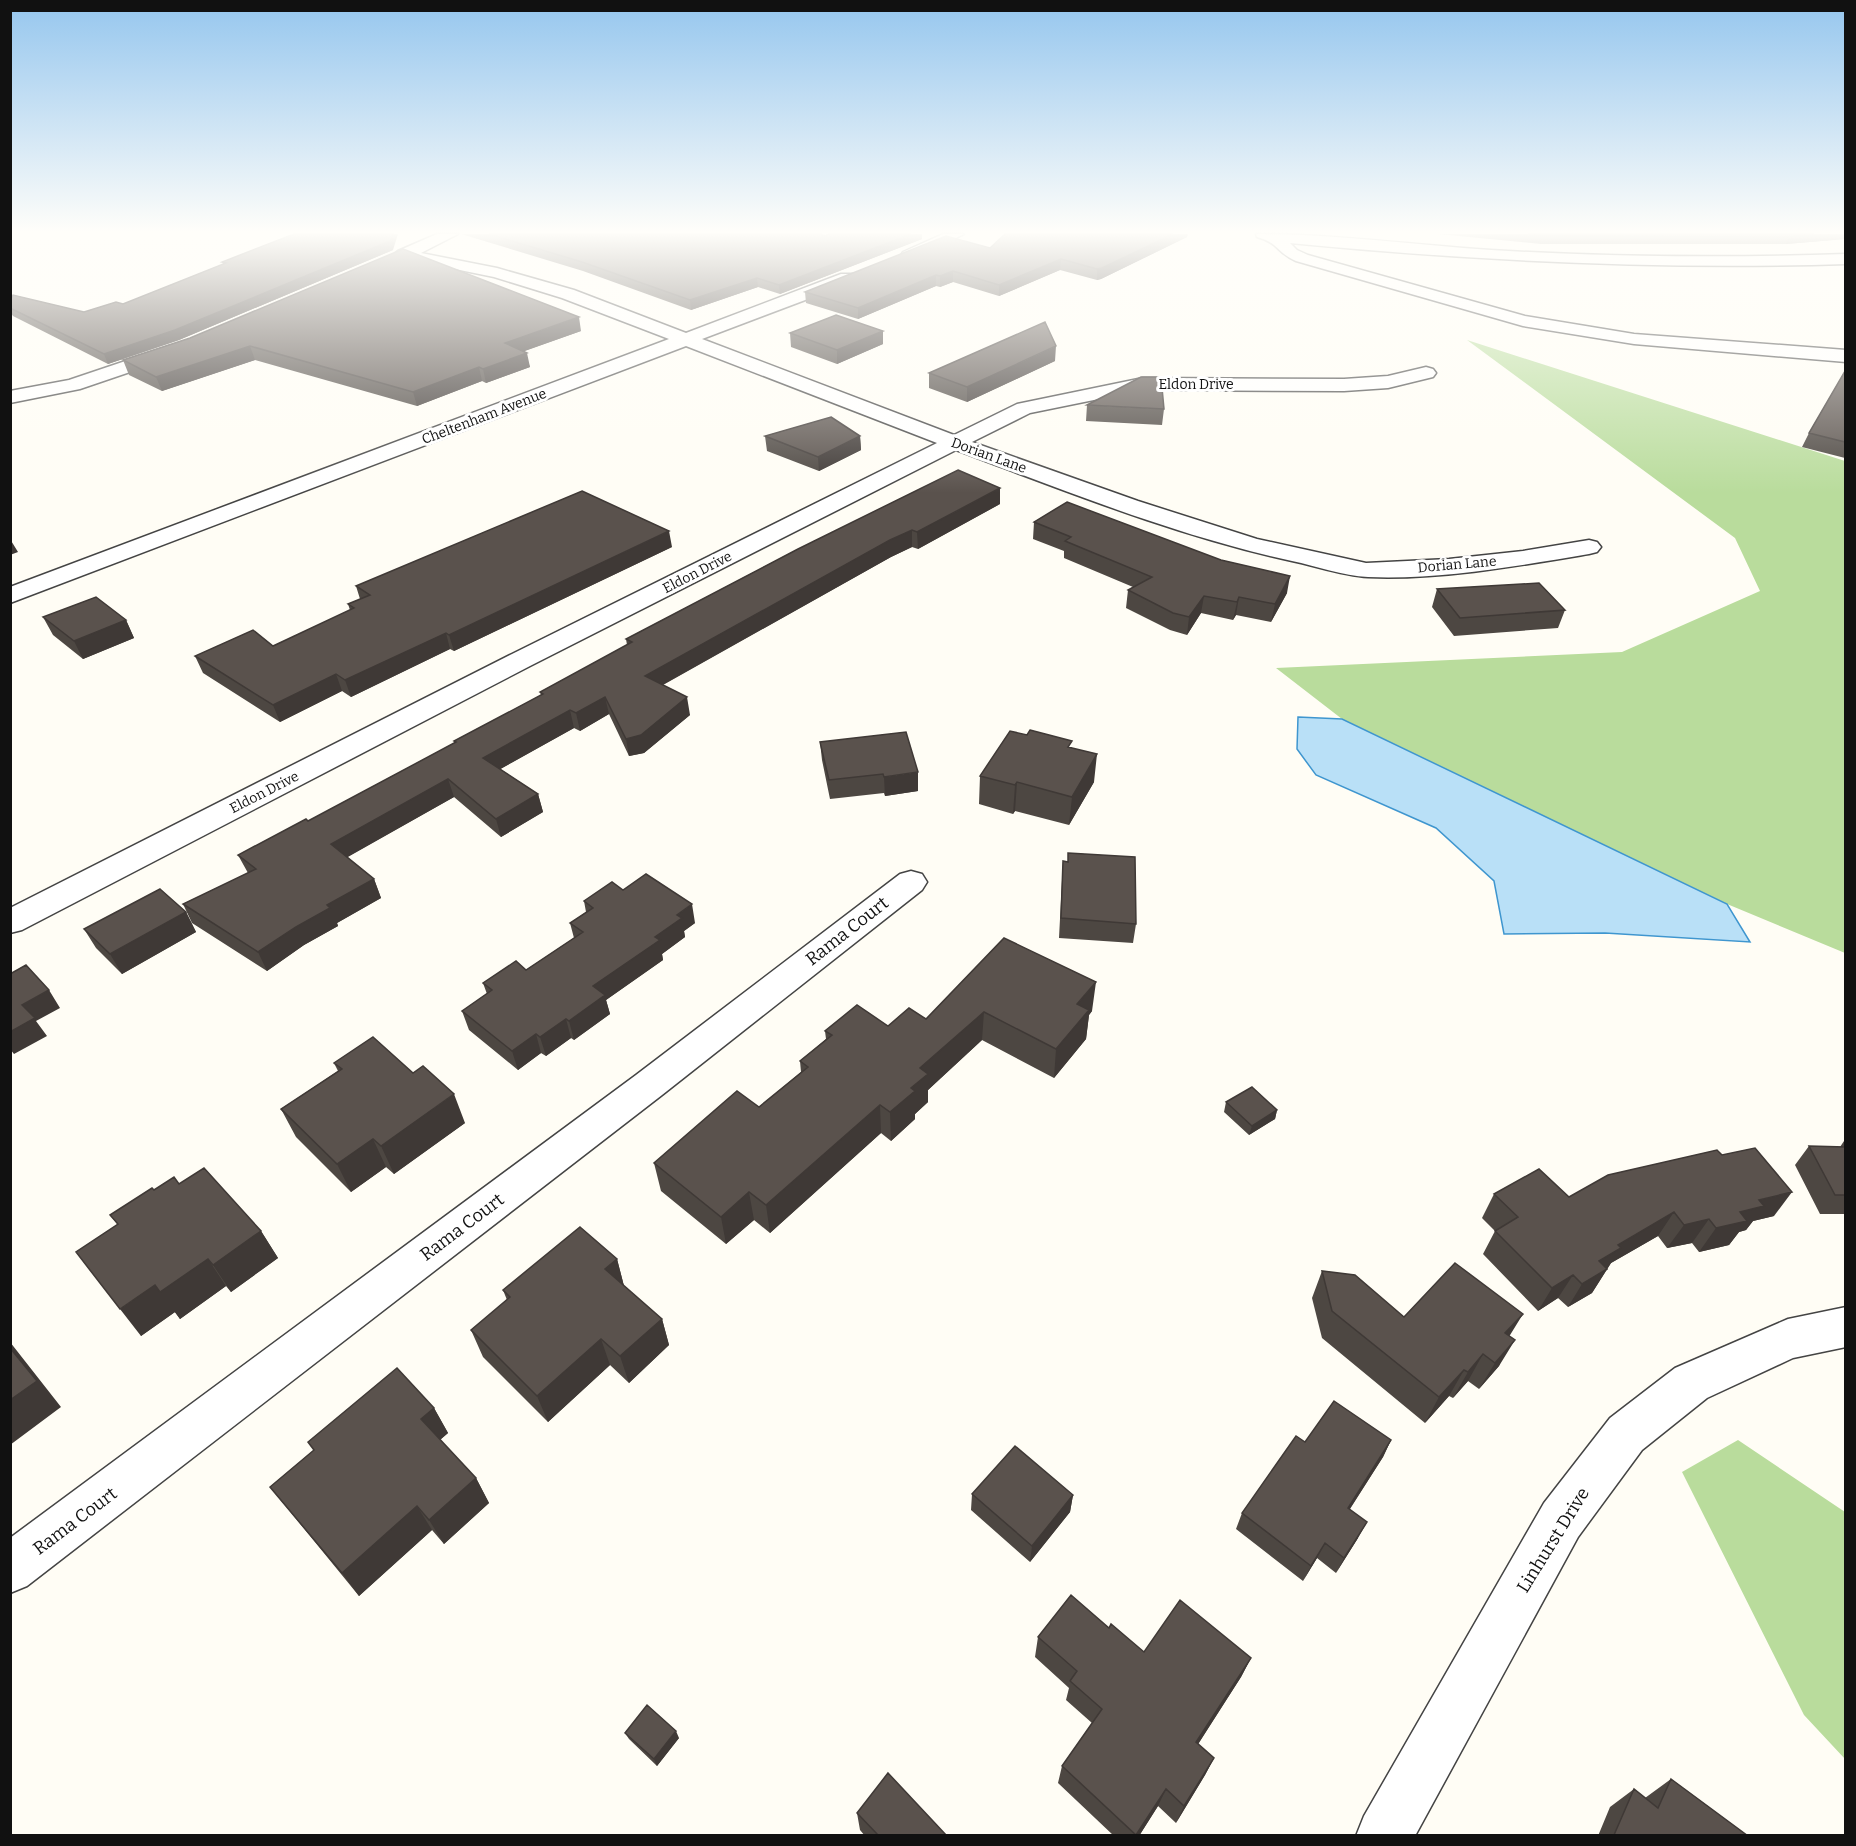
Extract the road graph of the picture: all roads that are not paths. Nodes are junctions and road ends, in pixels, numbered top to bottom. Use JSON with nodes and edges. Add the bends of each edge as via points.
{"nodes":[{"id":1,"x":636,"y":320,"type":"edge"},
{"id":2,"x":737,"y":320,"type":"edge"},
{"id":3,"x":1520,"y":320,"type":"edge"},
{"id":4,"x":688,"y":339,"type":"junction"},
{"id":5,"x":187,"y":346,"type":"edge"},
{"id":6,"x":1845,"y":356,"type":"edge"},
{"id":7,"x":1426,"y":373,"type":"dead end"},
{"id":8,"x":10,"y":397,"type":"edge"},
{"id":9,"x":955,"y":443,"type":"junction"},
{"id":10,"x":1589,"y":548,"type":"dead end"},
{"id":11,"x":10,"y":596,"type":"edge"},
{"id":12,"x":911,"y":882,"type":"dead end"},
{"id":13,"x":10,"y":922,"type":"edge"},
{"id":14,"x":1845,"y":1327,"type":"edge"},
{"id":15,"x":10,"y":1569,"type":"edge"},
{"id":16,"x":1384,"y":1836,"type":"edge"}],
"edges":[{"from":1,"to":4,"type":"street","name":"Dorian Lane"},
{"from":2,"to":4,"type":"street","name":"Cheltenham Avenue"},
{"from":3,"to":6,"type":"street","via":[[1634,339]]},
{"from":4,"to":9,"type":"street","name":"Dorian Lane"},
{"from":4,"to":11,"type":"street","name":"Cheltenham Avenue"},
{"from":5,"to":8,"type":"street","via":[[73,385]]},
{"from":7,"to":9,"type":"street","name":"Eldon Drive","via":[[1388,382],[1344,385],[1143,384],[1024,408]]},
{"from":9,"to":10,"type":"street","name":"Dorian Lane","via":[[1251,545],[1366,570],[1460,565]]},
{"from":9,"to":13,"type":"street","name":"Eldon Drive","via":[[520,660]]},
{"from":12,"to":15,"type":"street","name":"Rama Court"},
{"from":14,"to":16,"type":"street","name":"Linhurst Drive","via":[[1788,1339],[1691,1383],[1626,1434],[1561,1520]]}]}
